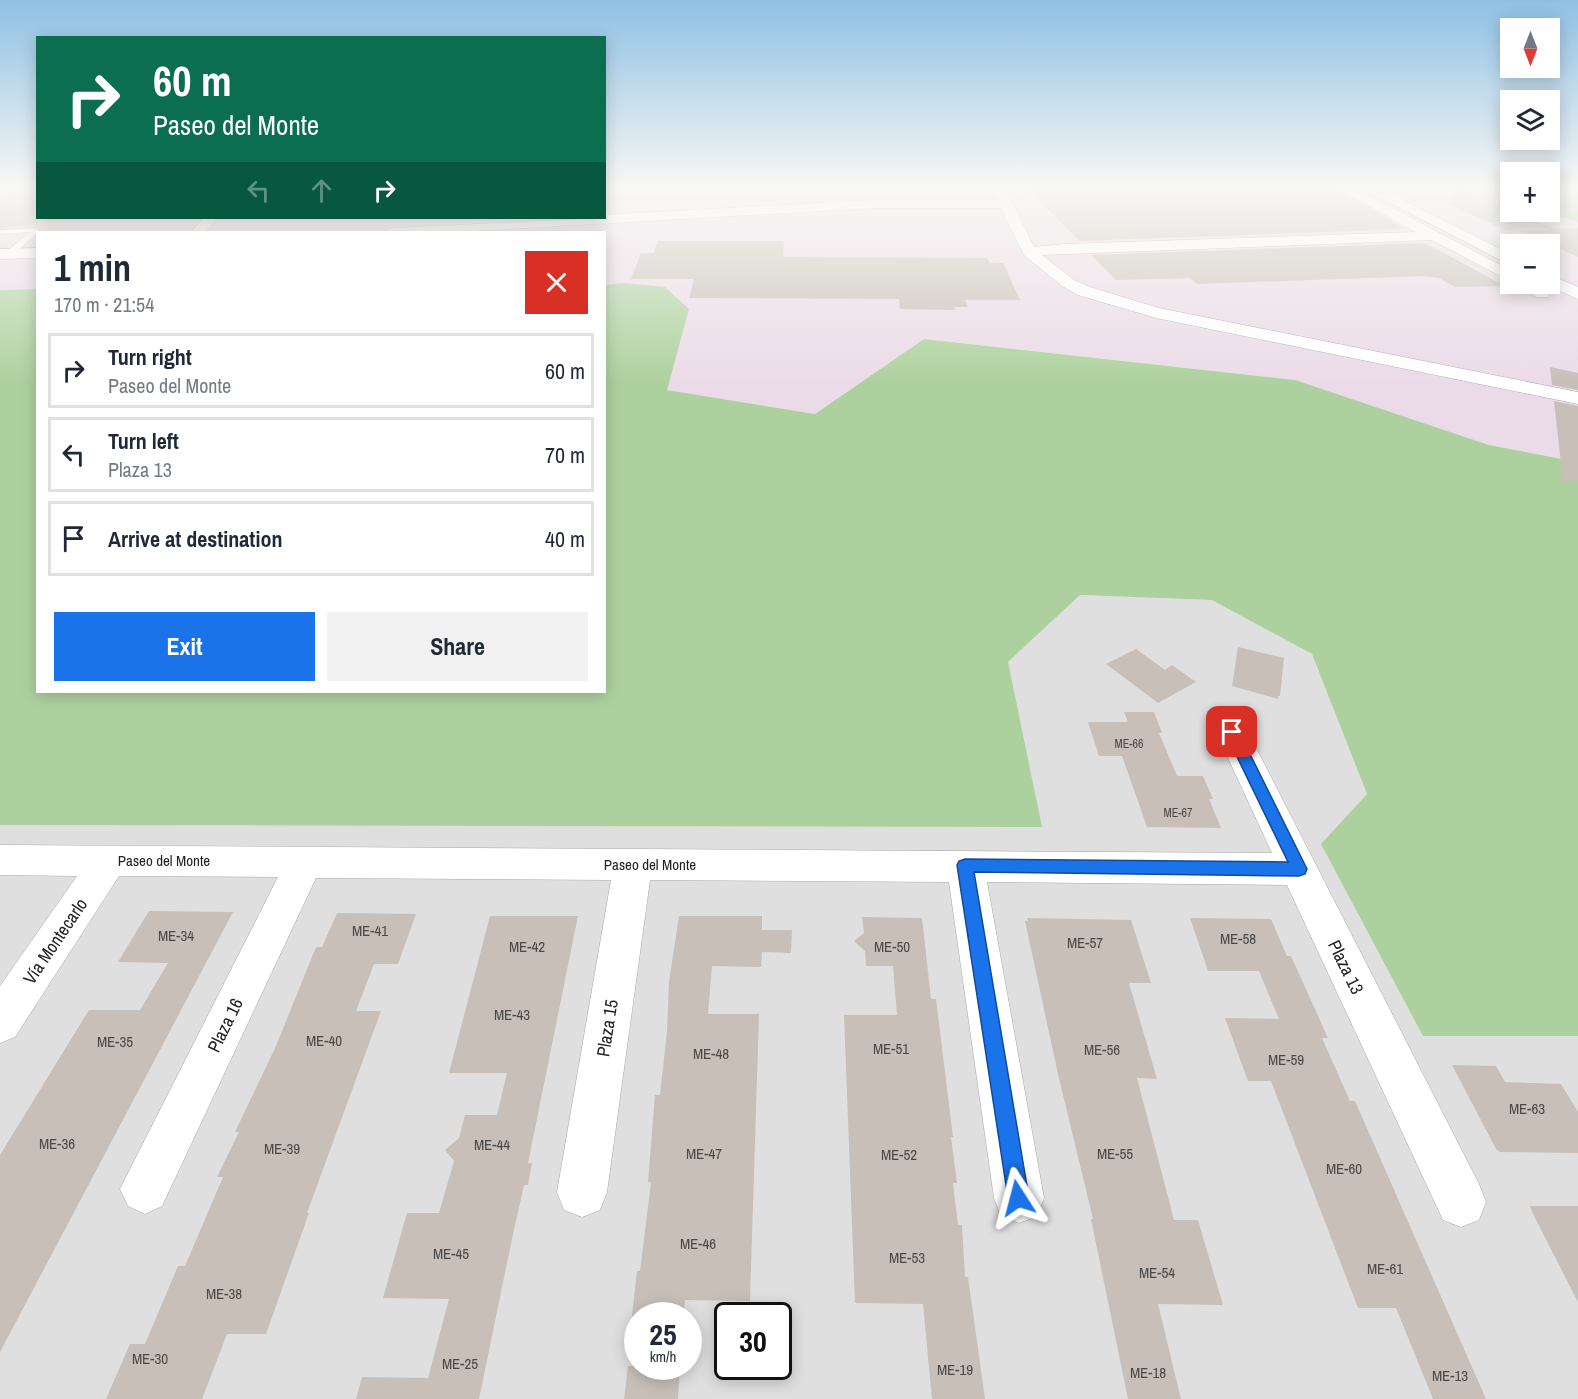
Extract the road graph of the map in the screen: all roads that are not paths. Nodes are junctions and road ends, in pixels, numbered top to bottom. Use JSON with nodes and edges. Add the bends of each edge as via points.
{"nodes":[{"id":1,"x":1029,"y":252,"type":"edge"},
{"id":2,"x":1466,"y":252,"type":"edge"},
{"id":3,"x":36,"y":253,"type":"edge"},
{"id":4,"x":4,"y":254,"type":"edge"},
{"id":5,"x":1500,"y":271,"type":"edge"},
{"id":6,"x":1560,"y":290,"type":"edge"},
{"id":7,"x":1578,"y":294,"type":"edge"},
{"id":8,"x":1578,"y":398,"type":"edge"},
{"id":9,"x":1232,"y":732,"type":"dead end"},
{"id":10,"x":0,"y":860,"type":"edge"},
{"id":11,"x":109,"y":860,"type":"junction"},
{"id":12,"x":305,"y":861,"type":"junction"},
{"id":13,"x":633,"y":864,"type":"junction"},
{"id":14,"x":965,"y":865,"type":"junction"},
{"id":15,"x":1299,"y":869,"type":"junction"},
{"id":16,"x":0,"y":1022,"type":"edge"},
{"id":17,"x":145,"y":1189,"type":"dead end"},
{"id":18,"x":582,"y":1192,"type":"dead end"},
{"id":19,"x":1018,"y":1198,"type":"dead end"},
{"id":20,"x":1461,"y":1202,"type":"dead end"}],
"edges":[{"from":1,"to":8,"type":"street","via":[[1076,287],[1156,313]]},
{"from":2,"to":5,"type":"street"},
{"from":3,"to":4,"type":"street"},
{"from":6,"to":7,"type":"street"},
{"from":9,"to":15,"type":"street","name":"Plaza 13"},
{"from":10,"to":11,"type":"street","name":"Paseo del Monte"},
{"from":11,"to":12,"type":"street","name":"Paseo del Monte"},
{"from":11,"to":16,"type":"street","name":"Vía Montecarlo"},
{"from":12,"to":13,"type":"street","name":"Paseo del Monte"},
{"from":12,"to":17,"type":"street","name":"Plaza 16"},
{"from":13,"to":14,"type":"street","name":"Paseo del Monte"},
{"from":13,"to":18,"type":"street","name":"Plaza 15"},
{"from":14,"to":15,"type":"street","name":"Paseo del Monte"},
{"from":14,"to":19,"type":"street"},
{"from":15,"to":20,"type":"street","name":"Plaza 13"}]}
